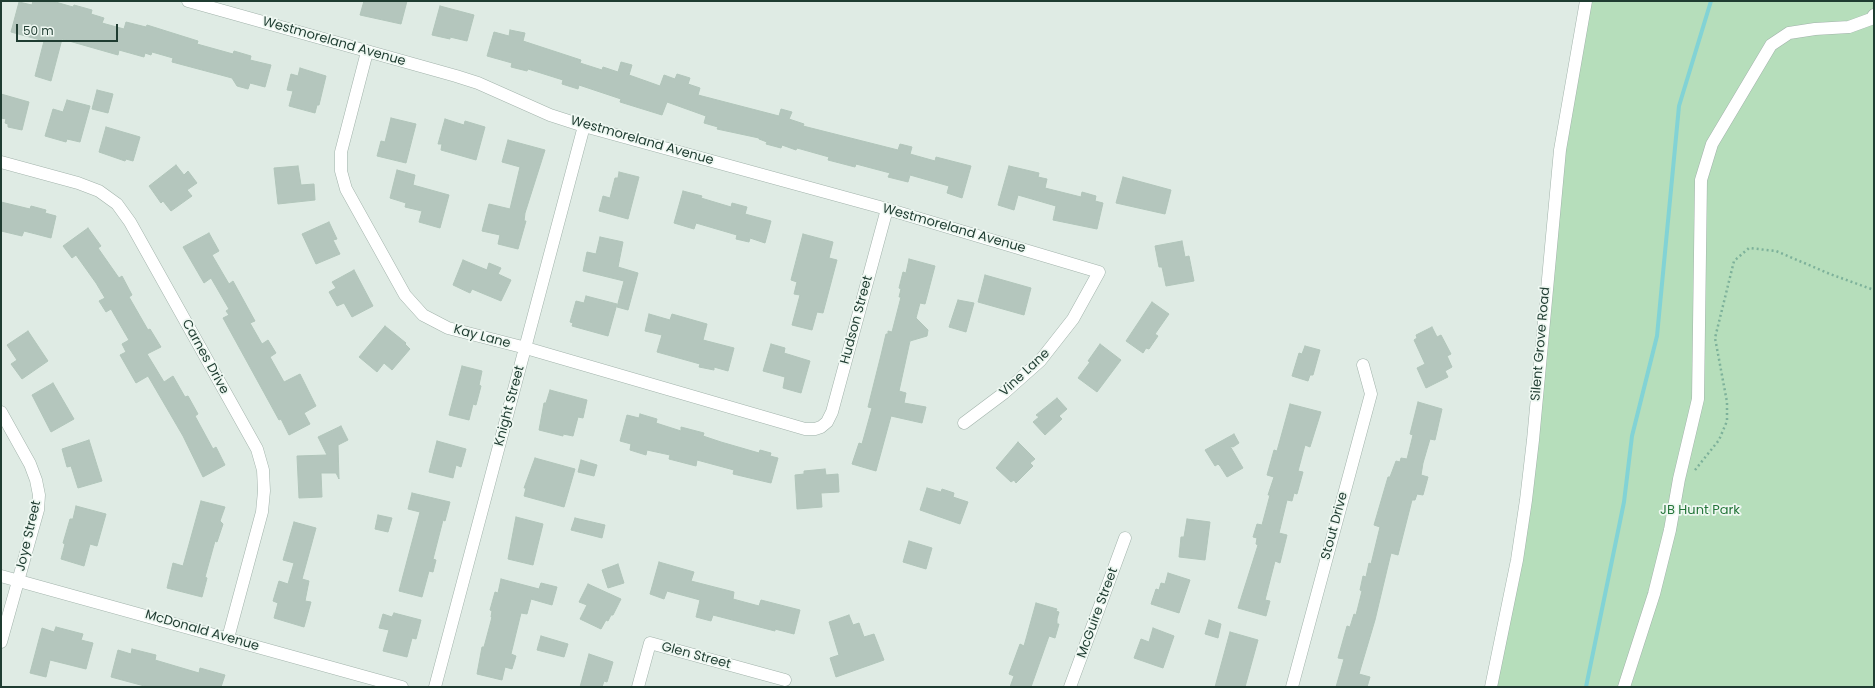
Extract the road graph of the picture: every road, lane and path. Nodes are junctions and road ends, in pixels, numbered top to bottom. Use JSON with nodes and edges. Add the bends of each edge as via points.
{"nodes":[{"id":1,"x":188,"y":1,"type":"edge"},
{"id":2,"x":1586,"y":1,"type":"edge"},
{"id":3,"x":1874,"y":15,"type":"edge"},
{"id":4,"x":368,"y":52,"type":"junction"},
{"id":5,"x":584,"y":126,"type":"junction"},
{"id":6,"x":1,"y":162,"type":"edge"},
{"id":7,"x":887,"y":210,"type":"junction"},
{"id":8,"x":1099,"y":272,"type":"joint"},
{"id":9,"x":1874,"y":290,"type":"edge"},
{"id":10,"x":526,"y":348,"type":"junction"},
{"id":11,"x":1363,"y":365,"type":"dead end"},
{"id":12,"x":1,"y":412,"type":"edge"},
{"id":13,"x":964,"y":423,"type":"dead end"},
{"id":14,"x":821,"y":427,"type":"joint"},
{"id":15,"x":1691,"y":475,"type":"dead end"},
{"id":16,"x":1125,"y":538,"type":"dead end"},
{"id":17,"x":1,"y":576,"type":"edge"},
{"id":18,"x":18,"y":580,"type":"junction"},
{"id":19,"x":228,"y":638,"type":"junction"},
{"id":20,"x":1,"y":642,"type":"edge"},
{"id":21,"x":785,"y":680,"type":"dead end"},
{"id":22,"x":402,"y":687,"type":"edge"},
{"id":23,"x":435,"y":687,"type":"edge"},
{"id":24,"x":638,"y":687,"type":"edge"},
{"id":25,"x":1070,"y":687,"type":"edge"},
{"id":26,"x":1292,"y":687,"type":"edge"},
{"id":27,"x":1491,"y":687,"type":"edge"},
{"id":28,"x":1624,"y":687,"type":"edge"}],
"edges":[{"from":1,"to":4,"type":"street","name":"Westmoreland Avenue"},
{"from":2,"to":27,"type":"street","name":"Silent Grove Road","via":[[1560,150],[1526,500],[1517,560]]},
{"from":3,"to":28,"type":"street","via":[[1871,19],[1849,27],[1789,33],[1771,45],[1712,144],[1701,180],[1698,399],[1678,479],[1665,552]]},
{"from":4,"to":5,"type":"street","name":"Westmoreland Avenue","via":[[478,83],[550,115]]},
{"from":4,"to":10,"type":"street","name":"Kay Lane","via":[[341,152],[341,171],[346,189],[405,295],[423,315],[448,328]]},
{"from":5,"to":7,"type":"street","name":"Westmoreland Avenue"},
{"from":5,"to":10,"type":"street","name":"Knight Street"},
{"from":6,"to":19,"type":"street","name":"Carnes Drive","via":[[78,183],[99,191],[117,204],[130,222],[257,449],[263,470],[262,512]]},
{"from":7,"to":8,"type":"street","name":"Westmoreland Avenue"},
{"from":7,"to":14,"type":"street","name":"Hudson Street","via":[[832,412],[828,422]]},
{"from":8,"to":13,"type":"street","name":"Vine Lane","via":[[1073,318],[1040,361],[1004,393]]},
{"from":9,"to":15,"type":"path","via":[[1776,251],[1749,248],[1734,261],[1715,338],[1727,402],[1727,421],[1719,440]]},
{"from":10,"to":14,"type":"street","name":"Kay Lane","via":[[805,429]]},
{"from":10,"to":23,"type":"street","name":"Knight Street"},
{"from":11,"to":26,"type":"street","name":"Stout Drive","via":[[1371,394]]},
{"from":12,"to":18,"type":"street","name":"Joye Street","via":[[30,464],[39,495],[38,510]]},
{"from":16,"to":25,"type":"street","name":"McGuire Street"},
{"from":17,"to":18,"type":"street","name":"McDonald Avenue"},
{"from":18,"to":19,"type":"street","name":"McDonald Avenue"},
{"from":18,"to":20,"type":"street","name":"Joye Street"},
{"from":19,"to":22,"type":"street","name":"McDonald Avenue"},
{"from":21,"to":24,"type":"street","name":"Glen Street","via":[[650,643]]}]}
